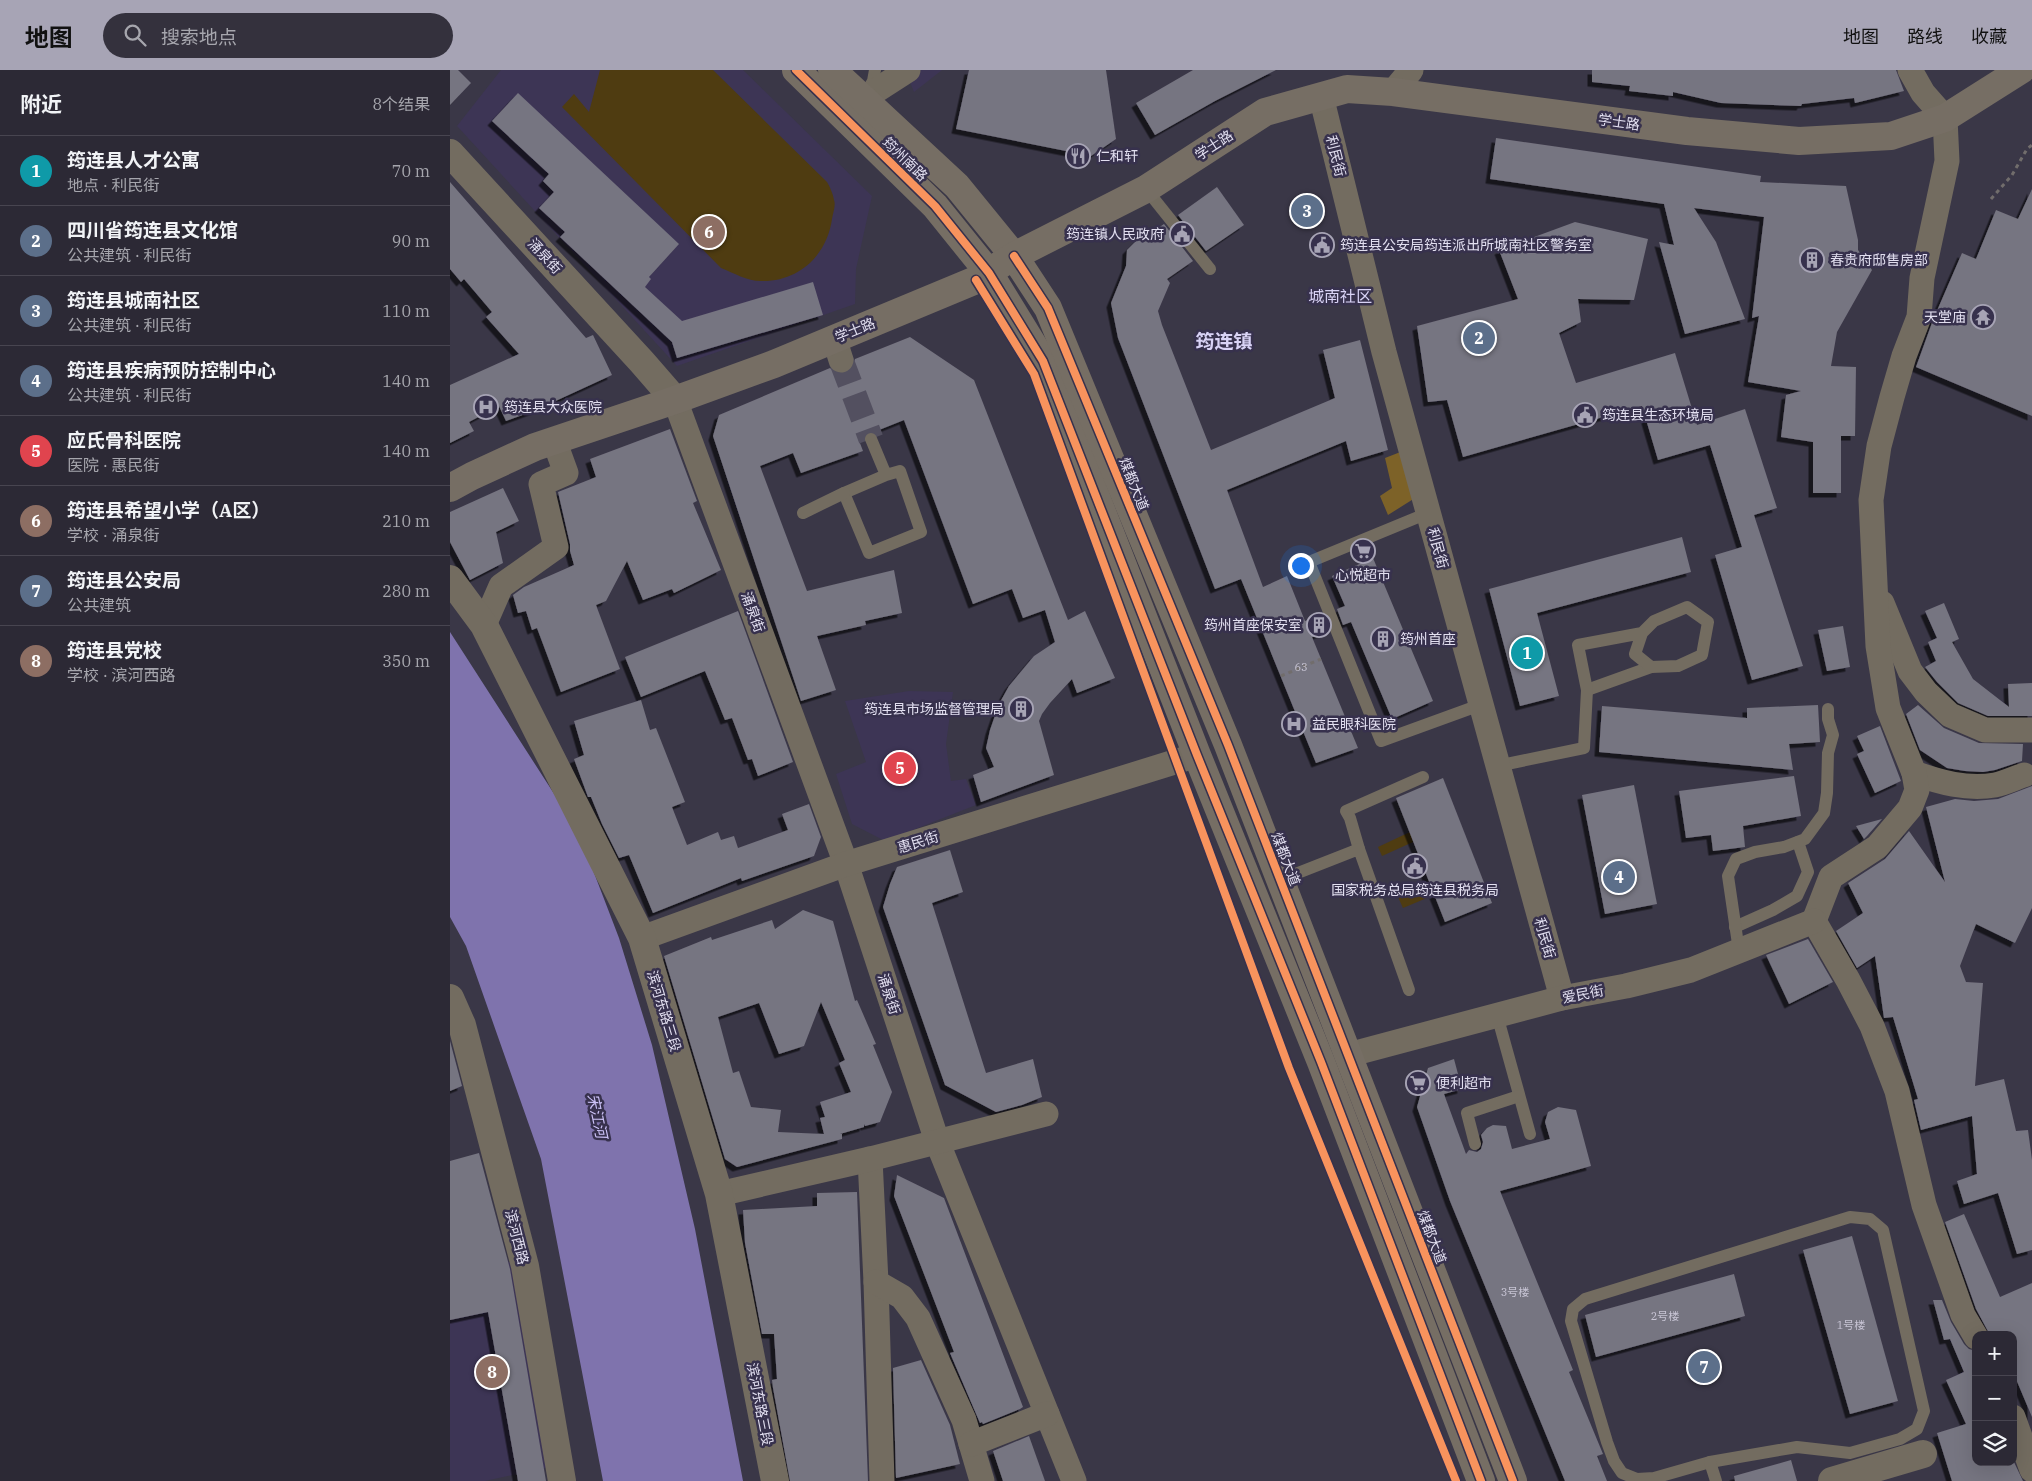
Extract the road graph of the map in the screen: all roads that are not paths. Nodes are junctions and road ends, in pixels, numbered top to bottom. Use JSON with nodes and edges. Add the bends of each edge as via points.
{"nodes":[{"id":1,"x":796,"y":70,"type":"edge"},
{"id":2,"x":832,"y":70,"type":"edge"},
{"id":3,"x":875,"y":70,"type":"edge"},
{"id":4,"x":908,"y":70,"type":"edge"},
{"id":5,"x":1411,"y":70,"type":"edge"},
{"id":6,"x":1910,"y":70,"type":"edge"},
{"id":7,"x":2020,"y":70,"type":"edge"},
{"id":8,"x":1393,"y":92,"type":"junction"},
{"id":9,"x":1321,"y":96,"type":"junction"},
{"id":10,"x":863,"y":99,"type":"junction"},
{"id":11,"x":1945,"y":118,"type":"junction"},
{"id":12,"x":450,"y":153,"type":"edge"},
{"id":13,"x":1146,"y":189,"type":"junction"},
{"id":14,"x":1014,"y":256,"type":"junction"},
{"id":15,"x":1210,"y":269,"type":"dead end"},
{"id":16,"x":989,"y":272,"type":"junction"},
{"id":17,"x":675,"y":400,"type":"junction"},
{"id":18,"x":871,"y":439,"type":"tunnel mouth"},
{"id":19,"x":554,"y":440,"type":"junction"},
{"id":20,"x":886,"y":475,"type":"junction"},
{"id":21,"x":450,"y":488,"type":"edge"},
{"id":22,"x":844,"y":493,"type":"junction"},
{"id":23,"x":803,"y":513,"type":"dead end"},
{"id":24,"x":1428,"y":513,"type":"junction"},
{"id":25,"x":450,"y":579,"type":"edge"},
{"id":26,"x":1874,"y":585,"type":"junction"},
{"id":27,"x":484,"y":625,"type":"junction"},
{"id":28,"x":1642,"y":633,"type":"junction"},
{"id":29,"x":1651,"y":667,"type":"junction"},
{"id":30,"x":1587,"y":690,"type":"junction"},
{"id":31,"x":1480,"y":705,"type":"junction"},
{"id":32,"x":1828,"y":709,"type":"dead end"},
{"id":33,"x":2032,"y":730,"type":"edge"},
{"id":34,"x":1197,"y":755,"type":"junction"},
{"id":35,"x":1497,"y":766,"type":"junction"},
{"id":36,"x":1914,"y":773,"type":"junction"},
{"id":37,"x":2024,"y":774,"type":"dead end"},
{"id":38,"x":1423,"y":777,"type":"dead end"},
{"id":39,"x":1798,"y":842,"type":"junction"},
{"id":40,"x":1359,"y":849,"type":"junction"},
{"id":41,"x":846,"y":864,"type":"junction"},
{"id":42,"x":1280,"y":880,"type":"junction"},
{"id":43,"x":1814,"y":922,"type":"junction"},
{"id":44,"x":642,"y":938,"type":"junction"},
{"id":45,"x":1737,"y":939,"type":"junction"},
{"id":46,"x":1409,"y":990,"type":"dead end"},
{"id":47,"x":450,"y":998,"type":"edge"},
{"id":48,"x":1562,"y":998,"type":"junction"},
{"id":49,"x":1497,"y":1015,"type":"junction"},
{"id":50,"x":1348,"y":1055,"type":"junction"},
{"id":51,"x":1321,"y":1062,"type":"junction"},
{"id":52,"x":1519,"y":1096,"type":"junction"},
{"id":53,"x":1046,"y":1114,"type":"dead end"},
{"id":54,"x":1530,"y":1134,"type":"dead end"},
{"id":55,"x":937,"y":1141,"type":"junction"},
{"id":56,"x":1475,"y":1144,"type":"dead end"},
{"id":57,"x":870,"y":1160,"type":"junction"},
{"id":58,"x":719,"y":1194,"type":"junction"},
{"id":59,"x":876,"y":1282,"type":"junction"},
{"id":60,"x":1972,"y":1331,"type":"edge"},
{"id":61,"x":1047,"y":1414,"type":"junction"},
{"id":62,"x":2014,"y":1421,"type":"edge"},
{"id":63,"x":971,"y":1444,"type":"junction"},
{"id":64,"x":1924,"y":1454,"type":"dead end"},
{"id":65,"x":1710,"y":1462,"type":"junction"},
{"id":66,"x":2032,"y":1470,"type":"edge"},
{"id":67,"x":1844,"y":1479,"type":"edge"},
{"id":68,"x":562,"y":1481,"type":"edge"},
{"id":69,"x":775,"y":1481,"type":"edge"},
{"id":70,"x":882,"y":1481,"type":"edge"},
{"id":71,"x":982,"y":1481,"type":"edge"},
{"id":72,"x":1074,"y":1481,"type":"edge"},
{"id":73,"x":1481,"y":1481,"type":"edge"},
{"id":74,"x":1513,"y":1481,"type":"edge"},
{"id":75,"x":1716,"y":1481,"type":"edge"}],
"edges":[{"from":1,"to":16,"type":"main road","name":"筠州南路","via":[[935,206]]},
{"from":2,"to":10,"type":"main road","name":"筠州南路"},
{"from":3,"to":10,"type":"lane"},
{"from":4,"to":10,"type":"street"},
{"from":5,"to":8,"type":"street"},
{"from":6,"to":11,"type":"street","via":[[1923,93]]},
{"from":7,"to":11,"type":"main road","name":"学士路"},
{"from":8,"to":9,"type":"main road","name":"学士路","via":[[1347,88]]},
{"from":8,"to":11,"type":"main road","name":"学士路","via":[[1687,131],[1799,141],[1891,136]]},
{"from":9,"to":13,"type":"main road","name":"学士路","via":[[1265,112]]},
{"from":9,"to":24,"type":"street","name":"利民街","via":[[1384,352]]},
{"from":10,"to":14,"type":"main road","name":"筠州南路","via":[[957,186]]},
{"from":11,"to":26,"type":"street","via":[[1947,161],[1922,278],[1919,317],[1904,356],[1879,446],[1871,500]]},
{"from":12,"to":17,"type":"street","name":"涌泉街"},
{"from":13,"to":14,"type":"main road","name":"学士路"},
{"from":13,"to":15,"type":"lane"},
{"from":14,"to":16,"type":"main road","name":"学士路"},
{"from":14,"to":42,"type":"main road","name":"煤都大道","via":[[1048,308],[1228,745]]},
{"from":16,"to":17,"type":"main road","name":"学士路","via":[[838,349],[774,364]]},
{"from":16,"to":34,"type":"main road","via":[[1043,361]]},
{"from":17,"to":19,"type":"main road","name":"学士路"},
{"from":17,"to":41,"type":"street","name":"涌泉街"},
{"from":18,"to":20,"type":"lane"},
{"from":19,"to":21,"type":"main road","name":"学士路"},
{"from":19,"to":27,"type":"street","via":[[566,473],[541,484],[556,547],[501,586]]},
{"from":20,"to":22,"type":"lane"},
{"from":20,"to":22,"type":"lane","via":[[900,471],[921,532],[869,553]]},
{"from":22,"to":23,"type":"lane"},
{"from":24,"to":31,"type":"street","name":"利民街"},
{"from":24,"to":31,"type":"lane","via":[[1309,562],[1381,741]]},
{"from":25,"to":27,"type":"street","name":"滨河东路三段"},
{"from":26,"to":33,"type":"street","via":[[1910,671],[1950,715],[1984,730]]},
{"from":26,"to":36,"type":"street","via":[[1878,646],[1888,708]]},
{"from":27,"to":44,"type":"street","name":"滨河东路三段"},
{"from":28,"to":29,"type":"lane","via":[[1635,654]]},
{"from":28,"to":29,"type":"lane","via":[[1654,621],[1687,607],[1708,622],[1702,655],[1678,666]]},
{"from":28,"to":30,"type":"lane","via":[[1578,645]]},
{"from":29,"to":30,"type":"lane"},
{"from":30,"to":35,"type":"lane","via":[[1584,748]]},
{"from":31,"to":35,"type":"street","name":"利民街"},
{"from":32,"to":39,"type":"lane","via":[[1833,735],[1828,753],[1824,813],[1805,839]]},
{"from":34,"to":41,"type":"street","name":"惠民街"},
{"from":34,"to":51,"type":"main road"},
{"from":35,"to":48,"type":"street","name":"利民街"},
{"from":36,"to":37,"type":"street","via":[[1939,782],[1973,787],[1995,785]]},
{"from":36,"to":43,"type":"street","via":[[1917,790],[1910,808],[1877,847],[1831,877]]},
{"from":38,"to":40,"type":"lane","via":[[1346,811]]},
{"from":39,"to":45,"type":"lane","via":[[1808,872],[1797,896],[1773,910]]},
{"from":39,"to":45,"type":"lane","via":[[1736,859],[1728,876]]},
{"from":40,"to":42,"type":"lane"},
{"from":40,"to":46,"type":"lane"},
{"from":41,"to":44,"type":"street","name":"惠民街"},
{"from":41,"to":55,"type":"street","name":"涌泉街"},
{"from":42,"to":50,"type":"main road","name":"煤都大道"},
{"from":43,"to":45,"type":"street","name":"爱民街"},
{"from":43,"to":60,"type":"street","via":[[1872,1026],[1897,1091],[1924,1205],[1963,1315]]},
{"from":44,"to":58,"type":"street","name":"滨河东路三段"},
{"from":45,"to":48,"type":"street","name":"爱民街","via":[[1691,970]]},
{"from":47,"to":68,"type":"street","name":"滨河西路","via":[[462,1025],[525,1266]]},
{"from":48,"to":49,"type":"street","name":"爱民街"},
{"from":49,"to":50,"type":"street","name":"爱民街"},
{"from":49,"to":52,"type":"lane"},
{"from":50,"to":51,"type":"main road"},
{"from":50,"to":74,"type":"main road","name":"煤都大道"},
{"from":51,"to":73,"type":"main road"},
{"from":52,"to":54,"type":"lane"},
{"from":52,"to":56,"type":"lane","via":[[1467,1112]]},
{"from":53,"to":55,"type":"street"},
{"from":55,"to":57,"type":"street"},
{"from":55,"to":61,"type":"street","name":"涌泉街"},
{"from":57,"to":58,"type":"street"},
{"from":57,"to":59,"type":"street"},
{"from":58,"to":69,"type":"street","name":"滨河东路三段"},
{"from":59,"to":63,"type":"street","via":[[902,1297],[918,1318],[964,1420]]},
{"from":59,"to":70,"type":"street"},
{"from":61,"to":63,"type":"street"},
{"from":61,"to":72,"type":"street","name":"涌泉街"},
{"from":62,"to":66,"type":"street"},
{"from":63,"to":71,"type":"street"},
{"from":64,"to":67,"type":"street"},
{"from":65,"to":65,"type":"lane","via":[[1654,1478],[1637,1479],[1622,1473],[1614,1461],[1571,1321],[1573,1309],[1585,1299],[1850,1217],[1870,1218],[1883,1230],[1924,1411],[1917,1430],[1850,1453],[1797,1447]]},
{"from":65,"to":75,"type":"lane"}]}
